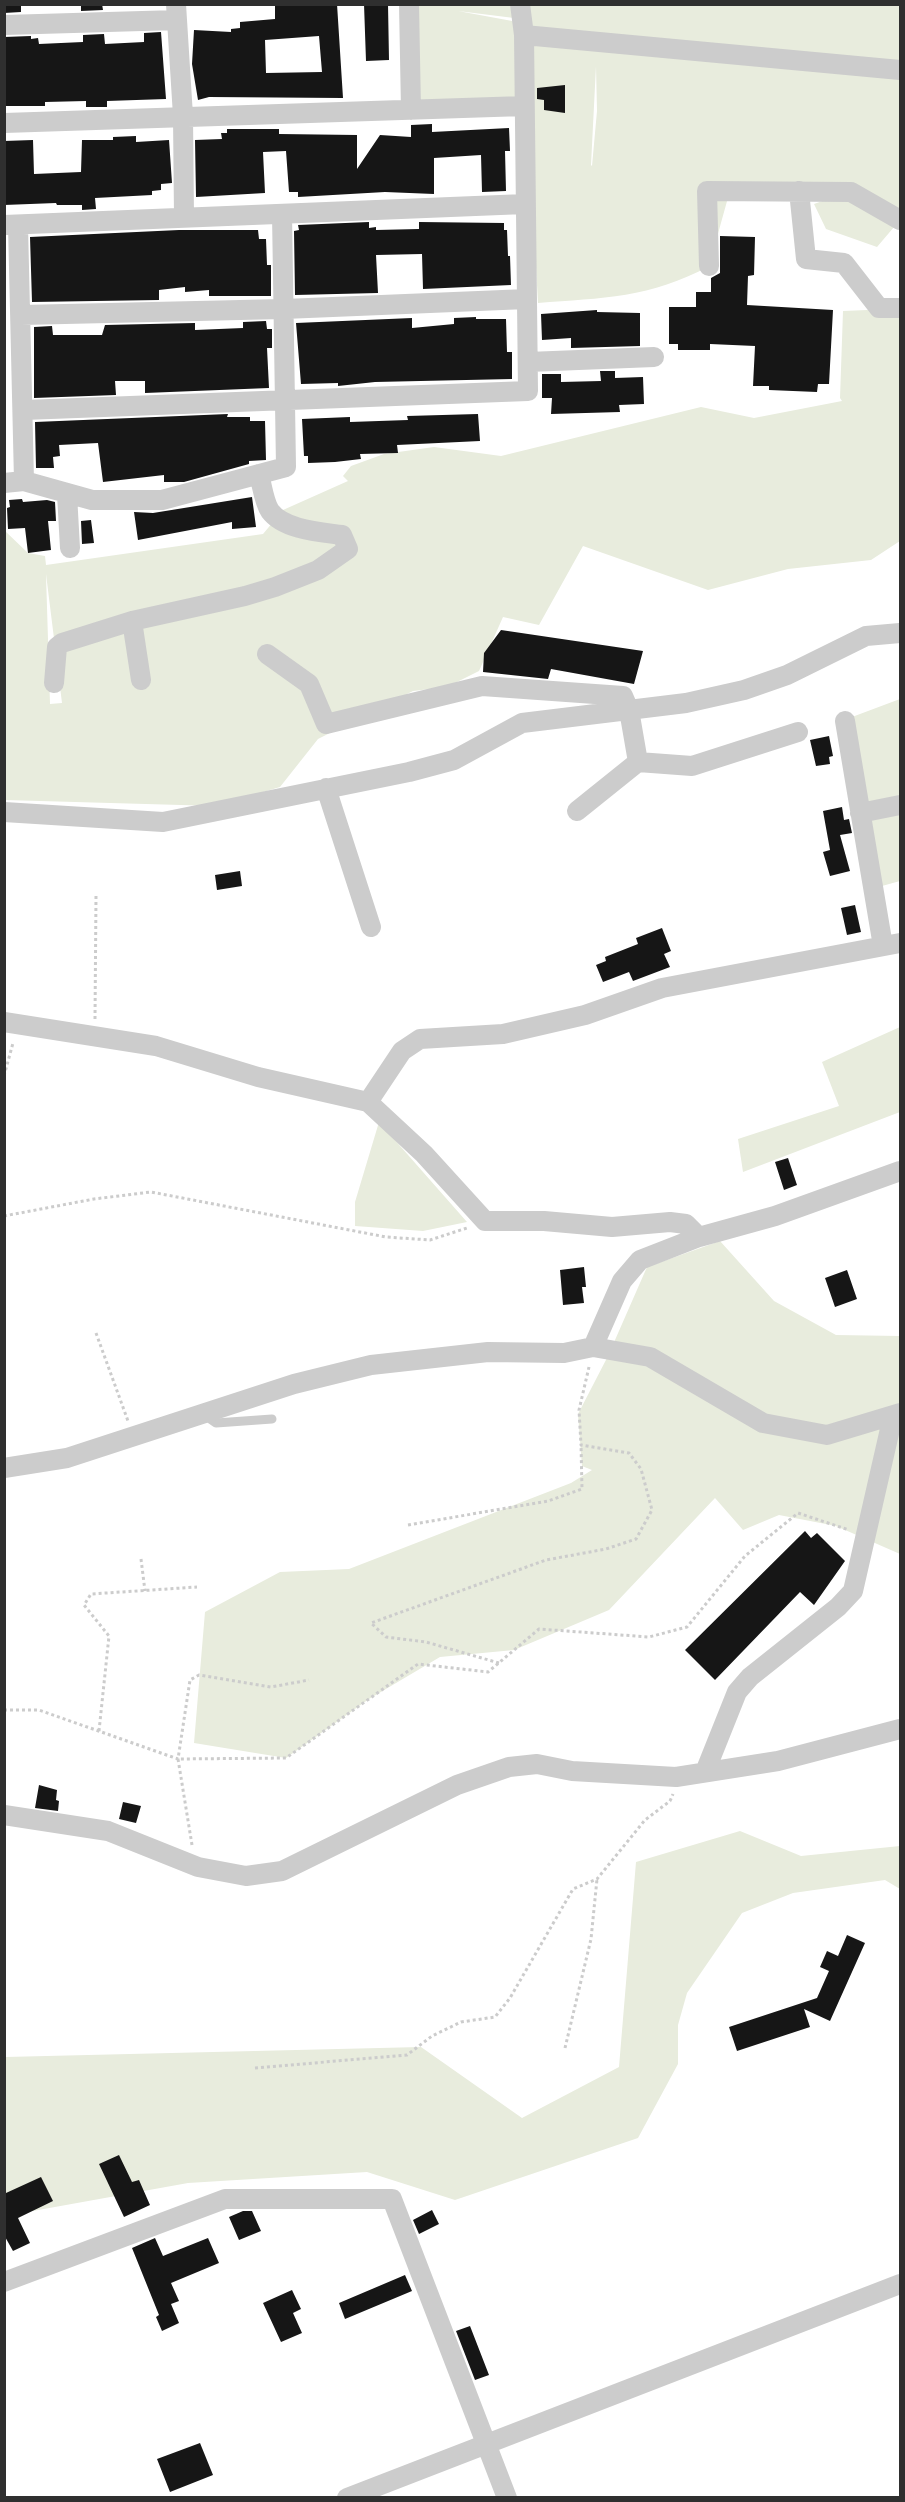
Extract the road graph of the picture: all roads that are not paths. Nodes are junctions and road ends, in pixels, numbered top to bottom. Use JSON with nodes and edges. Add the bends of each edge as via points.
{"nodes":[{"id":1,"x":409,"y":4,"type":"edge"},
{"id":2,"x":520,"y":4,"type":"edge"},
{"id":3,"x":176,"y":12,"type":"edge"},
{"id":4,"x":4,"y":25,"type":"edge"},
{"id":5,"x":524,"y":34,"type":"junction"},
{"id":6,"x":900,"y":70,"type":"edge"},
{"id":7,"x":524,"y":106,"type":"junction"},
{"id":8,"x":411,"y":110,"type":"junction"},
{"id":9,"x":183,"y":116,"type":"junction"},
{"id":10,"x":4,"y":123,"type":"edge"},
{"id":11,"x":800,"y":191,"type":"junction"},
{"id":12,"x":525,"y":204,"type":"junction"},
{"id":13,"x":282,"y":214,"type":"junction"},
{"id":14,"x":184,"y":217,"type":"junction"},
{"id":15,"x":900,"y":220,"type":"edge"},
{"id":16,"x":11,"y":225,"type":"edge"},
{"id":17,"x":709,"y":266,"type":"dead end"},
{"id":18,"x":527,"y":299,"type":"junction"},
{"id":19,"x":900,"y":308,"type":"edge"},
{"id":20,"x":284,"y":309,"type":"junction"},
{"id":21,"x":21,"y":315,"type":"junction"},
{"id":22,"x":654,"y":357,"type":"dead end"},
{"id":23,"x":528,"y":362,"type":"junction"},
{"id":24,"x":286,"y":402,"type":"junction"},
{"id":25,"x":24,"y":410,"type":"junction"},
{"id":26,"x":259,"y":474,"type":"junction"},
{"id":27,"x":14,"y":482,"type":"edge"},
{"id":28,"x":67,"y":494,"type":"junction"},
{"id":29,"x":70,"y":548,"type":"dead end"},
{"id":30,"x":132,"y":621,"type":"junction"},
{"id":31,"x":900,"y":633,"type":"edge"},
{"id":32,"x":267,"y":654,"type":"dead end"},
{"id":33,"x":141,"y":680,"type":"dead end"},
{"id":34,"x":54,"y":683,"type":"dead end"},
{"id":35,"x":629,"y":710,"type":"junction"},
{"id":36,"x":845,"y":721,"type":"dead end"},
{"id":37,"x":798,"y":732,"type":"dead end"},
{"id":38,"x":638,"y":762,"type":"junction"},
{"id":39,"x":326,"y":788,"type":"junction"},
{"id":40,"x":900,"y":805,"type":"edge"},
{"id":41,"x":578,"y":811,"type":"dead end"},
{"id":42,"x":4,"y":812,"type":"edge"},
{"id":43,"x":860,"y":813,"type":"junction"},
{"id":44,"x":371,"y":927,"type":"dead end"},
{"id":45,"x":892,"y":945,"type":"edge"},
{"id":46,"x":11,"y":1024,"type":"edge"},
{"id":47,"x":368,"y":1102,"type":"junction"},
{"id":48,"x":900,"y":1171,"type":"edge"},
{"id":49,"x":699,"y":1237,"type":"junction"},
{"id":50,"x":593,"y":1347,"type":"junction"},
{"id":51,"x":203,"y":1414,"type":"junction"},
{"id":52,"x":897,"y":1414,"type":"edge"},
{"id":53,"x":272,"y":1419,"type":"dead end"},
{"id":54,"x":4,"y":1468,"type":"edge"},
{"id":55,"x":900,"y":1729,"type":"edge"},
{"id":56,"x":705,"y":1772,"type":"junction"},
{"id":57,"x":4,"y":1815,"type":"edge"},
{"id":58,"x":4,"y":2282,"type":"edge"},
{"id":59,"x":900,"y":2284,"type":"edge"},
{"id":60,"x":487,"y":2443,"type":"junction"},
{"id":61,"x":347,"y":2498,"type":"edge"},
{"id":62,"x":507,"y":2498,"type":"edge"}],
"edges":[{"from":1,"to":8,"type":"street"},
{"from":2,"to":5,"type":"street"},
{"from":3,"to":4,"type":"street"},
{"from":3,"to":9,"type":"street"},
{"from":5,"to":6,"type":"street"},
{"from":5,"to":7,"type":"street"},
{"from":7,"to":8,"type":"street"},
{"from":7,"to":12,"type":"street"},
{"from":8,"to":9,"type":"street"},
{"from":9,"to":10,"type":"street"},
{"from":9,"to":14,"type":"street"},
{"from":11,"to":15,"type":"street","via":[[851,192]]},
{"from":11,"to":17,"type":"street","via":[[707,191]]},
{"from":11,"to":19,"type":"street","via":[[806,259],[844,263],[879,308]]},
{"from":12,"to":13,"type":"street"},
{"from":12,"to":18,"type":"street"},
{"from":13,"to":14,"type":"street"},
{"from":13,"to":20,"type":"street"},
{"from":14,"to":16,"type":"street"},
{"from":16,"to":21,"type":"street"},
{"from":18,"to":20,"type":"street"},
{"from":18,"to":23,"type":"street"},
{"from":20,"to":21,"type":"street"},
{"from":20,"to":24,"type":"street"},
{"from":21,"to":25,"type":"street"},
{"from":22,"to":23,"type":"street"},
{"from":23,"to":24,"type":"street","via":[[528,391]]},
{"from":24,"to":25,"type":"street"},
{"from":24,"to":26,"type":"street","via":[[286,467]]},
{"from":25,"to":27,"type":"street"},
{"from":26,"to":28,"type":"street","via":[[162,501],[92,500]]},
{"from":26,"to":30,"type":"street","via":[[269,511],[302,528],[342,535],[348,549],[318,570],[275,587]]},
{"from":27,"to":28,"type":"street"},
{"from":28,"to":29,"type":"street"},
{"from":30,"to":33,"type":"street"},
{"from":30,"to":34,"type":"street","via":[[62,643],[57,648]]},
{"from":31,"to":35,"type":"street","via":[[866,636],[787,675],[744,690],[687,703]]},
{"from":32,"to":35,"type":"street","via":[[309,684],[326,724],[482,686],[623,696]]},
{"from":35,"to":38,"type":"street"},
{"from":35,"to":39,"type":"street","via":[[522,723],[454,760]]},
{"from":36,"to":43,"type":"street"},
{"from":37,"to":38,"type":"street","via":[[692,766]]},
{"from":38,"to":41,"type":"street"},
{"from":39,"to":42,"type":"street","via":[[163,822]]},
{"from":39,"to":44,"type":"street"},
{"from":40,"to":43,"type":"street"},
{"from":43,"to":45,"type":"street"},
{"from":45,"to":47,"type":"street","via":[[662,988],[585,1016],[503,1034],[420,1039],[402,1051]]},
{"from":46,"to":47,"type":"street","via":[[156,1046],[258,1077]]},
{"from":47,"to":49,"type":"street","via":[[424,1154],[485,1221],[612,1227],[670,1222],[686,1224]]},
{"from":48,"to":49,"type":"street","via":[[775,1216]]},
{"from":49,"to":50,"type":"street","via":[[640,1260],[622,1281]]},
{"from":50,"to":51,"type":"street","via":[[564,1353],[488,1352],[371,1365],[294,1384]]},
{"from":50,"to":52,"type":"street","via":[[650,1357],[763,1423],[783,1429],[827,1436]]},
{"from":51,"to":53,"type":"lane","via":[[216,1423]]},
{"from":51,"to":54,"type":"street","via":[[66,1458]]},
{"from":52,"to":56,"type":"street","via":[[853,1591],[737,1692]]},
{"from":55,"to":56,"type":"street","via":[[778,1761]]},
{"from":56,"to":57,"type":"street","via":[[682,1776],[572,1771],[537,1764],[509,1767],[457,1785],[282,1871],[246,1876],[194,1865],[108,1831]]},
{"from":58,"to":60,"type":"street","via":[[225,2199],[392,2199]]},
{"from":59,"to":60,"type":"street"},
{"from":60,"to":61,"type":"street"},
{"from":60,"to":62,"type":"street"}]}
